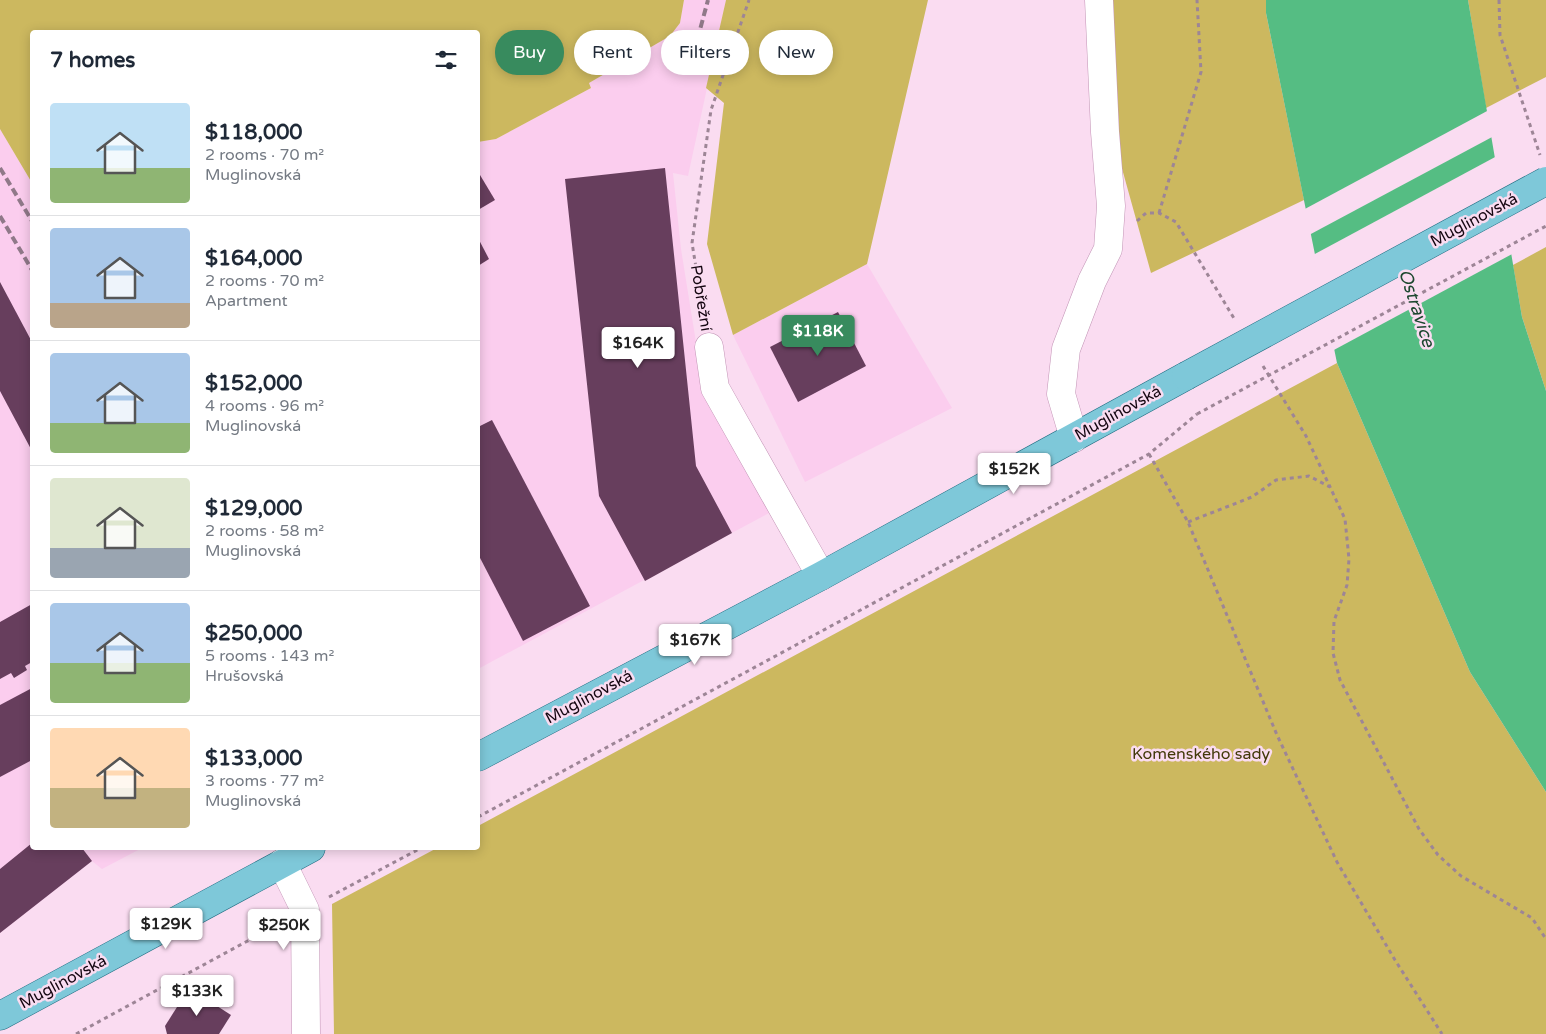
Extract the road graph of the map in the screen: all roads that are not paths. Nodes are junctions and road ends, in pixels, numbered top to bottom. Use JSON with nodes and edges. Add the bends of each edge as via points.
{"nodes":[{"id":1,"x":1098,"y":0,"type":"edge"},
{"id":2,"x":1544,"y":172,"type":"edge"},
{"id":3,"x":709,"y":347,"type":"road end"},
{"id":4,"x":1074,"y":438,"type":"junction"},
{"id":5,"x":821,"y":576,"type":"junction"},
{"id":6,"x":480,"y":756,"type":"edge"},
{"id":7,"x":307,"y":850,"type":"edge"},
{"id":8,"x":282,"y":863,"type":"junction"},
{"id":9,"x":0,"y":1016,"type":"edge"},
{"id":10,"x":306,"y":1034,"type":"edge"}],
"edges":[{"from":1,"to":4,"type":"street","via":[[1111,206],[1108,250],[1092,281],[1066,349],[1061,394]]},
{"from":2,"to":4,"type":"main road","name":"Muglinovská","bridge":true},
{"from":3,"to":5,"type":"street","name":"Pobřežní","via":[[715,388]]},
{"from":4,"to":5,"type":"main road","name":"Muglinovská"},
{"from":5,"to":6,"type":"main road","name":"Muglinovská"},
{"from":7,"to":8,"type":"main road","name":"Muglinovská"},
{"from":8,"to":9,"type":"main road","name":"Muglinovská"},
{"from":8,"to":10,"type":"street","via":[[305,910]]}]}
